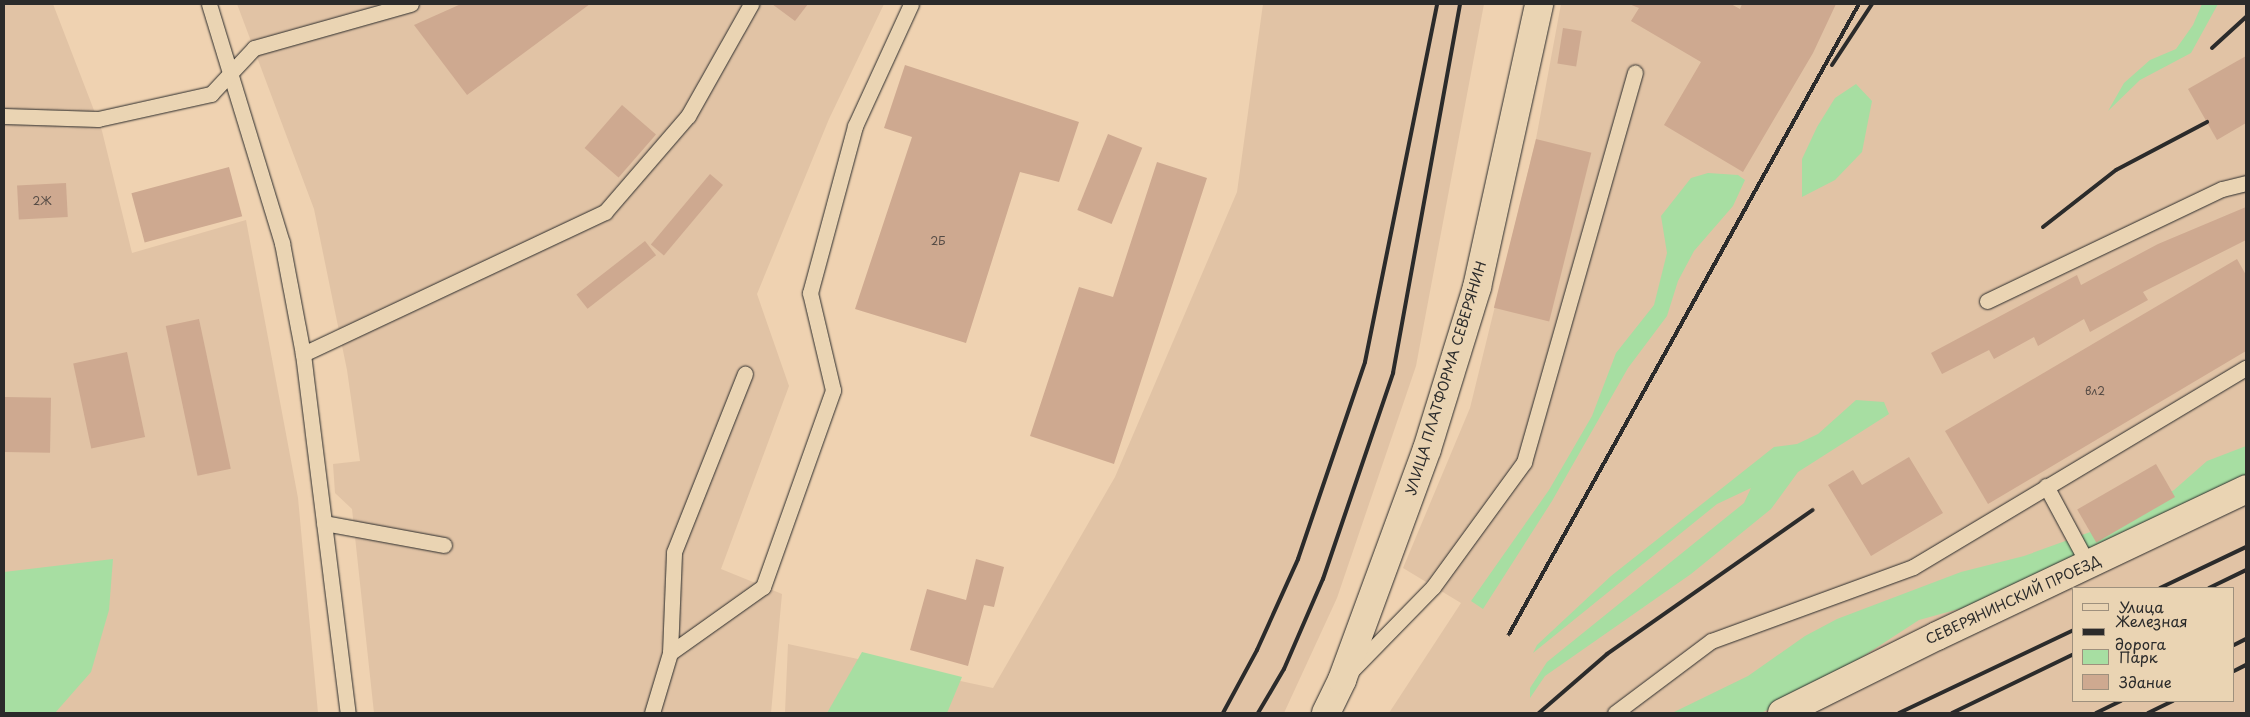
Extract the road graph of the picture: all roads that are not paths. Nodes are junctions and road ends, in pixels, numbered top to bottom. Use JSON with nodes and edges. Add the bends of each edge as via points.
{"nodes":[{"id":1,"x":209,"y":4,"type":"edge"},
{"id":2,"x":411,"y":4,"type":"edge"},
{"id":3,"x":751,"y":4,"type":"edge"},
{"id":4,"x":911,"y":4,"type":"edge"},
{"id":5,"x":1540,"y":4,"type":"edge"},
{"id":6,"x":231,"y":72,"type":"junction"},
{"id":7,"x":1635,"y":73,"type":"dead end"},
{"id":8,"x":4,"y":116,"type":"edge"},
{"id":9,"x":2246,"y":183,"type":"edge"},
{"id":10,"x":1987,"y":301,"type":"dead end"},
{"id":11,"x":303,"y":354,"type":"junction"},
{"id":12,"x":2246,"y":368,"type":"edge"},
{"id":13,"x":745,"y":374,"type":"dead end"},
{"id":14,"x":2046,"y":486,"type":"junction"},
{"id":15,"x":2246,"y":489,"type":"edge"},
{"id":16,"x":324,"y":523,"type":"junction"},
{"id":17,"x":444,"y":545,"type":"dead end"},
{"id":18,"x":2088,"y":564,"type":"junction"},
{"id":19,"x":670,"y":653,"type":"junction"},
{"id":20,"x":1342,"y":680,"type":"junction"},
{"id":21,"x":348,"y":713,"type":"edge"},
{"id":22,"x":652,"y":713,"type":"edge"},
{"id":23,"x":1326,"y":713,"type":"edge"},
{"id":24,"x":1615,"y":713,"type":"edge"},
{"id":25,"x":1782,"y":713,"type":"edge"}],
"edges":[{"from":1,"to":6,"type":"lane"},
{"from":2,"to":6,"type":"lane","via":[[254,48]]},
{"from":3,"to":11,"type":"lane","via":[[688,116],[605,212]]},
{"from":4,"to":19,"type":"lane","via":[[855,126],[810,293],[833,390],[763,587]]},
{"from":5,"to":20,"type":"street","name":"УЛИЦА ПЛАТФОРМА СЕВЕРЯНИН","via":[[1478,287],[1428,449]]},
{"from":6,"to":8,"type":"lane","via":[[211,94],[98,120]]},
{"from":6,"to":11,"type":"lane","via":[[277,220]]},
{"from":7,"to":20,"type":"lane","via":[[1524,462],[1433,587]]},
{"from":9,"to":10,"type":"lane","via":[[2222,189]]},
{"from":11,"to":16,"type":"lane"},
{"from":12,"to":14,"type":"lane"},
{"from":13,"to":19,"type":"lane","via":[[674,552]]},
{"from":14,"to":18,"type":"lane"},
{"from":14,"to":24,"type":"lane","via":[[1913,566],[1711,641]]},
{"from":15,"to":18,"type":"street","name":"СЕВЕРЯНИНСКИЙ ПРОЕЗД"},
{"from":16,"to":17,"type":"lane"},
{"from":16,"to":21,"type":"lane"},
{"from":18,"to":25,"type":"street","name":"СЕВЕРЯНИНСКИЙ ПРОЕЗД"},
{"from":19,"to":22,"type":"lane"},
{"from":20,"to":23,"type":"street","name":"УЛИЦА ПЛАТФОРМА СЕВЕРЯНИН"}]}
